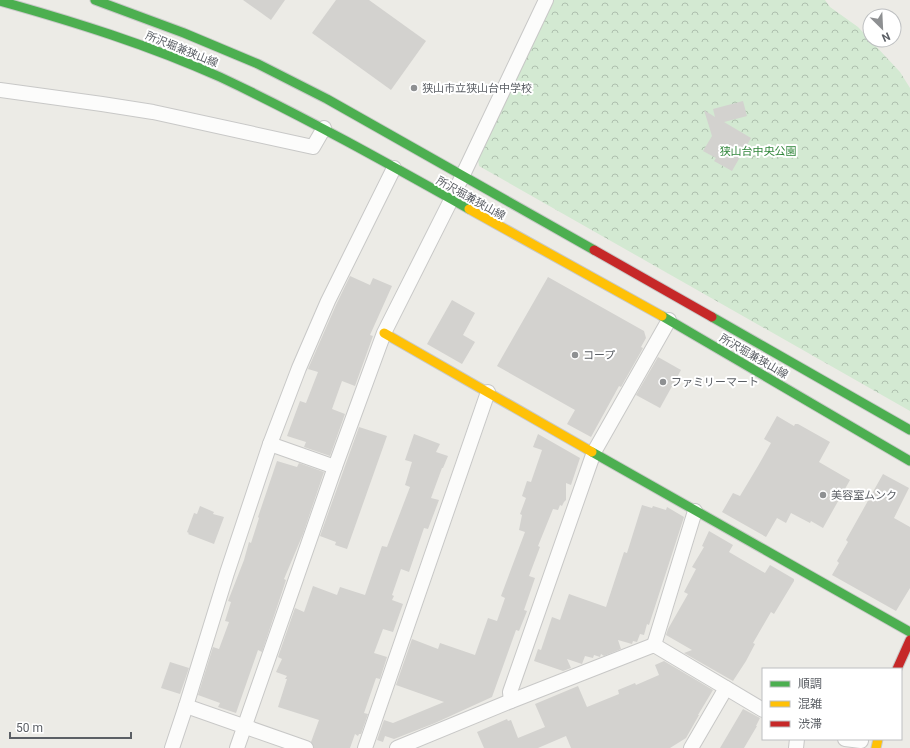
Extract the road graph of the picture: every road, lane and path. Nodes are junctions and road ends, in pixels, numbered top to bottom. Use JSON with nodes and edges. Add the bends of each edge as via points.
{"nodes":[{"id":1,"x":95,"y":0,"type":"edge"},
{"id":2,"x":546,"y":0,"type":"edge"},
{"id":3,"x":0,"y":1,"type":"edge"},
{"id":4,"x":0,"y":90,"type":"edge"},
{"id":5,"x":324,"y":128,"type":"junction"},
{"id":6,"x":394,"y":168,"type":"junction"},
{"id":7,"x":462,"y":176,"type":"junction"},
{"id":8,"x":450,"y":200,"type":"junction"},
{"id":9,"x":669,"y":320,"type":"junction"},
{"id":10,"x":384,"y":333,"type":"junction"},
{"id":11,"x":488,"y":392,"type":"junction"},
{"id":12,"x":910,"y":430,"type":"edge"},
{"id":13,"x":270,"y":444,"type":"junction"},
{"id":14,"x":594,"y":452,"type":"junction"},
{"id":15,"x":910,"y":461,"type":"edge"},
{"id":16,"x":335,"y":467,"type":"junction"},
{"id":17,"x":695,"y":511,"type":"junction"},
{"id":18,"x":910,"y":632,"type":"edge"},
{"id":19,"x":910,"y":640,"type":"edge"},
{"id":20,"x":654,"y":645,"type":"junction"},
{"id":21,"x":897,"y":668,"type":"edge"},
{"id":22,"x":726,"y":688,"type":"junction"},
{"id":23,"x":511,"y":701,"type":"junction"},
{"id":24,"x":186,"y":706,"type":"junction"},
{"id":25,"x":762,"y":709,"type":"edge"},
{"id":26,"x":244,"y":726,"type":"junction"},
{"id":27,"x":853,"y":740,"type":"edge"},
{"id":28,"x":861,"y":741,"type":"dead end"},
{"id":29,"x":172,"y":748,"type":"edge"},
{"id":30,"x":237,"y":748,"type":"edge"},
{"id":31,"x":306,"y":748,"type":"edge"},
{"id":32,"x":365,"y":748,"type":"edge"},
{"id":33,"x":397,"y":748,"type":"edge"},
{"id":34,"x":691,"y":748,"type":"edge"}],
"edges":[{"from":1,"to":7,"type":"main road","name":"所沢堀兼狭山線","via":[[258,64],[327,99]]},
{"from":2,"to":7,"type":"street"},
{"from":3,"to":5,"type":"main road","name":"所沢堀兼狭山線","via":[[123,38],[219,77]]},
{"from":4,"to":5,"type":"street","via":[[153,112],[313,147]]},
{"from":5,"to":6,"type":"main road","name":"所沢堀兼狭山線"},
{"from":6,"to":8,"type":"main road","name":"所沢堀兼狭山線"},
{"from":6,"to":13,"type":"street","via":[[328,301]]},
{"from":7,"to":8,"type":"street"},
{"from":7,"to":12,"type":"main road","name":"所沢堀兼狭山線"},
{"from":8,"to":9,"type":"main road","name":"所沢堀兼狭山線"},
{"from":8,"to":10,"type":"street"},
{"from":9,"to":14,"type":"street"},
{"from":9,"to":15,"type":"main road","name":"所沢堀兼狭山線"},
{"from":10,"to":11,"type":"main road"},
{"from":10,"to":16,"type":"street"},
{"from":11,"to":14,"type":"main road"},
{"from":11,"to":32,"type":"street"},
{"from":13,"to":16,"type":"street"},
{"from":13,"to":24,"type":"street"},
{"from":14,"to":17,"type":"main road"},
{"from":14,"to":23,"type":"street","via":[[510,692]]},
{"from":16,"to":26,"type":"street"},
{"from":17,"to":18,"type":"main road"},
{"from":17,"to":20,"type":"street"},
{"from":19,"to":21,"type":"main road"},
{"from":20,"to":22,"type":"street"},
{"from":20,"to":23,"type":"street"},
{"from":22,"to":25,"type":"street"},
{"from":22,"to":34,"type":"street"},
{"from":23,"to":33,"type":"street"},
{"from":24,"to":26,"type":"street"},
{"from":24,"to":29,"type":"street"},
{"from":26,"to":30,"type":"street"},
{"from":26,"to":31,"type":"street"},
{"from":27,"to":28,"type":"street"}]}
